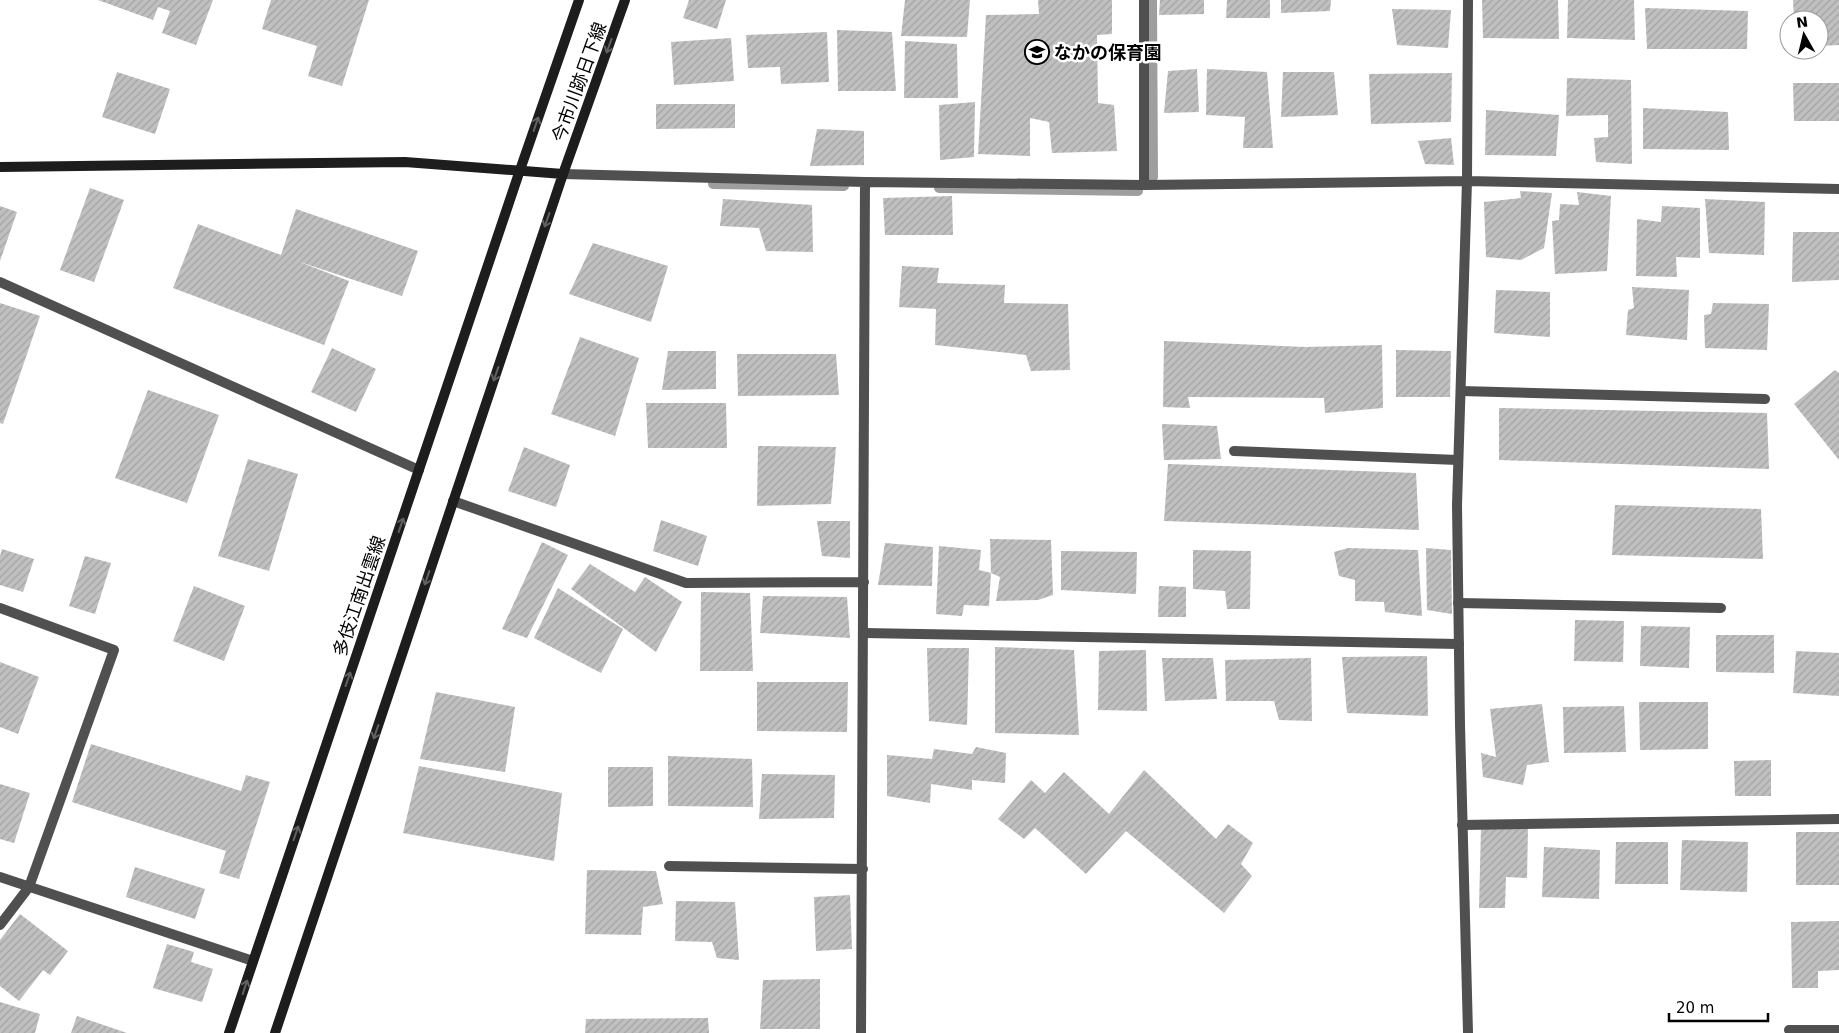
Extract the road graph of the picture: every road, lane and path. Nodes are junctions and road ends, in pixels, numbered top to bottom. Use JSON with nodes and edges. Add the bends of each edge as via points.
{"nodes":[{"id":1,"x":579,"y":0,"type":"edge"},
{"id":2,"x":625,"y":0,"type":"edge"},
{"id":3,"x":1144,"y":0,"type":"edge"},
{"id":4,"x":1468,"y":0,"type":"edge"},
{"id":5,"x":0,"y":167,"type":"edge"},
{"id":6,"x":520,"y":170,"type":"junction"},
{"id":7,"x":563,"y":174,"type":"junction"},
{"id":8,"x":1468,"y":181,"type":"junction"},
{"id":9,"x":865,"y":182,"type":"junction"},
{"id":10,"x":1144,"y":186,"type":"junction"},
{"id":11,"x":1839,"y":189,"type":"edge"},
{"id":12,"x":0,"y":282,"type":"edge"},
{"id":13,"x":1461,"y":391,"type":"junction"},
{"id":14,"x":1765,"y":400,"type":"dead end"},
{"id":15,"x":1234,"y":451,"type":"dead end"},
{"id":16,"x":1458,"y":460,"type":"junction"},
{"id":17,"x":419,"y":470,"type":"junction"},
{"id":18,"x":454,"y":501,"type":"junction"},
{"id":19,"x":864,"y":582,"type":"junction"},
{"id":20,"x":1458,"y":603,"type":"junction"},
{"id":21,"x":0,"y":608,"type":"edge"},
{"id":22,"x":1720,"y":608,"type":"dead end"},
{"id":23,"x":864,"y":633,"type":"junction"},
{"id":24,"x":1459,"y":644,"type":"junction"},
{"id":25,"x":1839,"y":819,"type":"edge"},
{"id":26,"x":1462,"y":825,"type":"junction"},
{"id":27,"x":669,"y":866,"type":"dead end"},
{"id":28,"x":863,"y":869,"type":"junction"},
{"id":29,"x":0,"y":877,"type":"edge"},
{"id":30,"x":29,"y":887,"type":"junction"},
{"id":31,"x":0,"y":925,"type":"edge"},
{"id":32,"x":253,"y":961,"type":"junction"},
{"id":33,"x":1789,"y":1030,"type":"dead end"},
{"id":34,"x":1839,"y":1030,"type":"edge"},
{"id":35,"x":229,"y":1033,"type":"edge"},
{"id":36,"x":275,"y":1033,"type":"edge"},
{"id":37,"x":861,"y":1033,"type":"edge"},
{"id":38,"x":1468,"y":1033,"type":"edge"}],
"edges":[{"from":6,"to":1,"type":"main road","name":"多伎江南出雲線","one_way":true},
{"from":2,"to":7,"type":"main road","name":"今市川跡日下線","one_way":true},
{"from":3,"to":10,"type":"street"},
{"from":4,"to":8,"type":"street"},
{"from":5,"to":6,"type":"main road","via":[[404,162]]},
{"from":6,"to":7,"type":"main road"},
{"from":6,"to":17,"type":"main road","name":"多伎江南出雲線"},
{"from":7,"to":9,"type":"street"},
{"from":7,"to":18,"type":"main road","one_way":true},
{"from":8,"to":10,"type":"street"},
{"from":8,"to":11,"type":"street"},
{"from":8,"to":13,"type":"street"},
{"from":9,"to":10,"type":"street"},
{"from":9,"to":19,"type":"street"},
{"from":12,"to":17,"type":"street"},
{"from":13,"to":14,"type":"street"},
{"from":13,"to":16,"type":"street"},
{"from":15,"to":16,"type":"street"},
{"from":16,"to":20,"type":"street"},
{"from":32,"to":17,"type":"main road","name":"多伎江南出雲線","one_way":true},
{"from":18,"to":19,"type":"street","via":[[686,583]]},
{"from":18,"to":36,"type":"main road","one_way":true},
{"from":19,"to":23,"type":"street"},
{"from":20,"to":22,"type":"street"},
{"from":20,"to":24,"type":"street"},
{"from":21,"to":30,"type":"street","via":[[114,650]]},
{"from":23,"to":24,"type":"street"},
{"from":23,"to":28,"type":"street"},
{"from":24,"to":26,"type":"street"},
{"from":25,"to":26,"type":"street"},
{"from":26,"to":38,"type":"street"},
{"from":27,"to":28,"type":"street"},
{"from":28,"to":37,"type":"street"},
{"from":29,"to":30,"type":"street"},
{"from":30,"to":31,"type":"street"},
{"from":30,"to":32,"type":"street"},
{"from":35,"to":32,"type":"main road","name":"多伎江南出雲線","one_way":true},
{"from":33,"to":34,"type":"street"}]}
